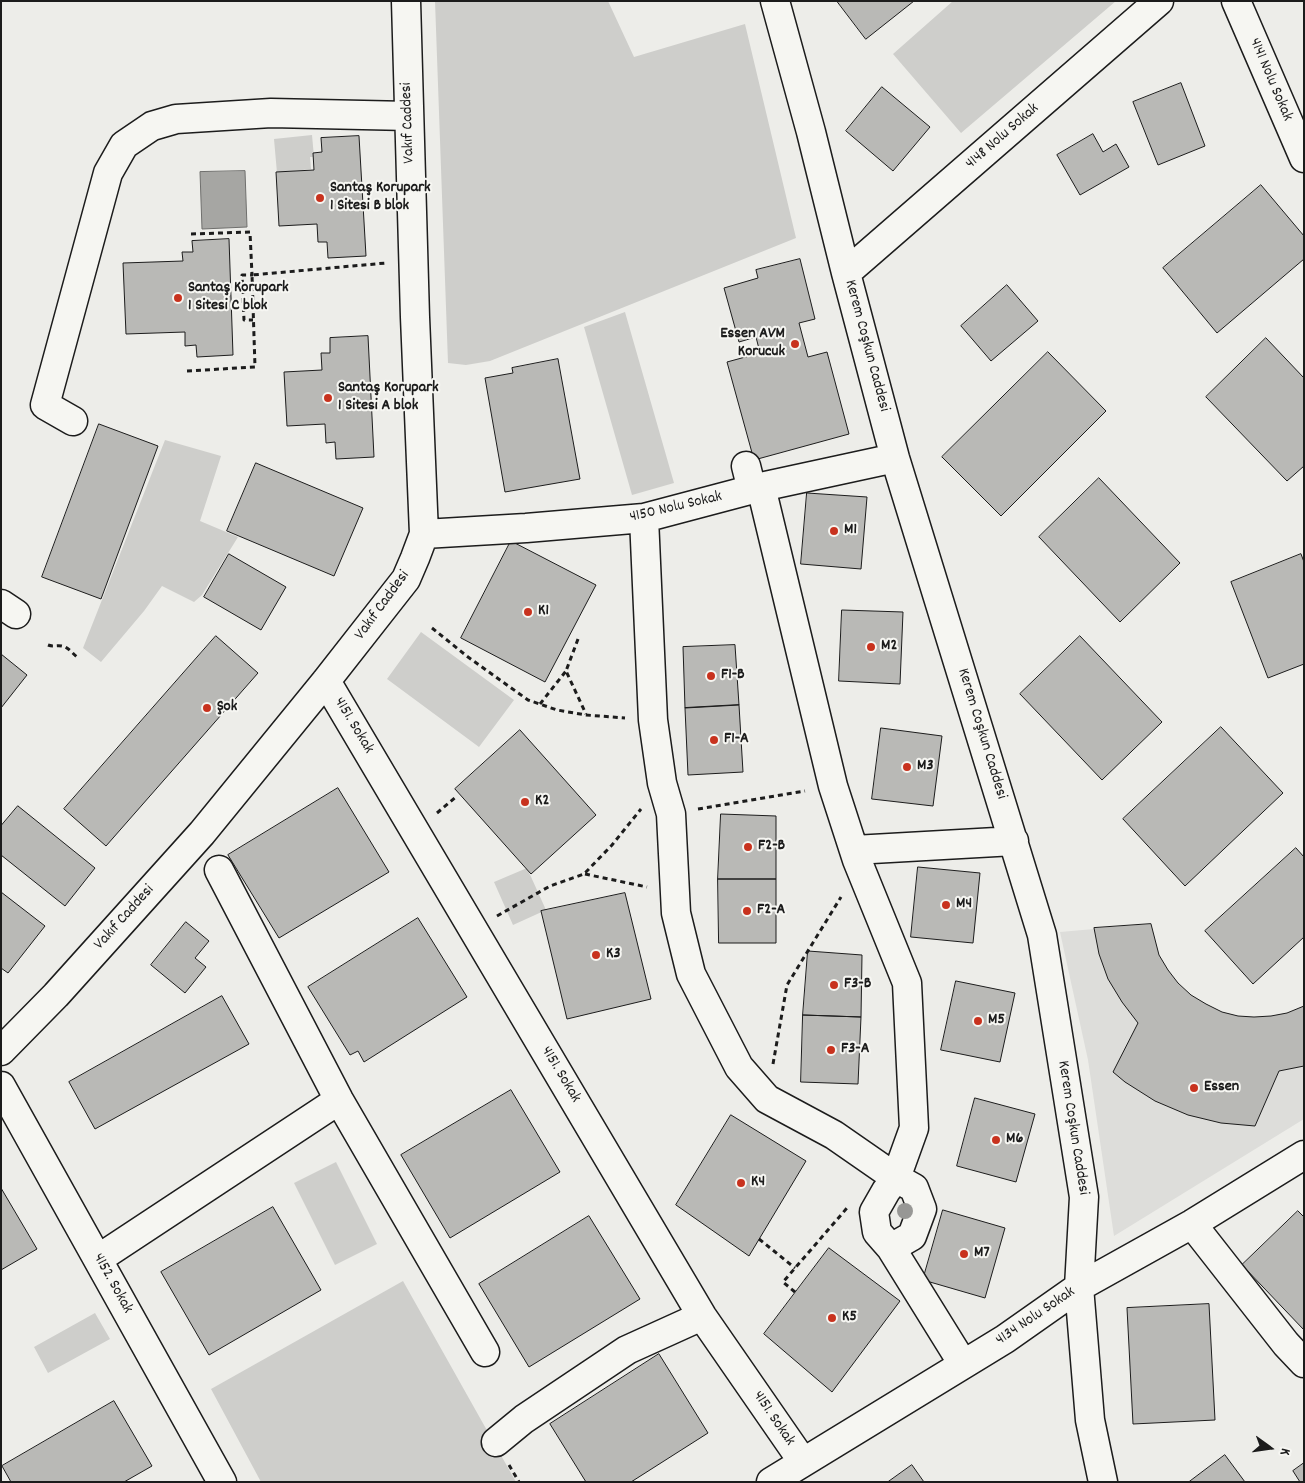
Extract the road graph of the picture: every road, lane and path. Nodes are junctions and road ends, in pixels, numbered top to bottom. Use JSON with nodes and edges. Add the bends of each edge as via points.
{"nodes":[{"id":1,"x":406,"y":1,"type":"edge"},
{"id":2,"x":774,"y":1,"type":"edge"},
{"id":3,"x":1159,"y":1,"type":"edge"},
{"id":4,"x":1236,"y":1,"type":"edge"},
{"id":5,"x":409,"y":116,"type":"junction"},
{"id":6,"x":1304,"y":158,"type":"edge"},
{"id":7,"x":191,"y":234,"type":"dead end"},
{"id":8,"x":386,"y":263,"type":"dead end"},
{"id":9,"x":846,"y":273,"type":"junction"},
{"id":10,"x":252,"y":275,"type":"junction"},
{"id":11,"x":253,"y":320,"type":"junction"},
{"id":12,"x":187,"y":371,"type":"dead end"},
{"id":13,"x":73,"y":421,"type":"dead end"},
{"id":14,"x":895,"y":458,"type":"junction"},
{"id":15,"x":753,"y":481,"type":"junction"},
{"id":16,"x":644,"y":518,"type":"junction"},
{"id":17,"x":424,"y":534,"type":"junction"},
{"id":18,"x":432,"y":628,"type":"dead end"},
{"id":19,"x":578,"y":639,"type":"dead end"},
{"id":20,"x":48,"y":645,"type":"dead end"},
{"id":21,"x":77,"y":657,"type":"dead end"},
{"id":22,"x":566,"y":670,"type":"junction"},
{"id":23,"x":326,"y":681,"type":"junction"},
{"id":24,"x":540,"y":704,"type":"junction"},
{"id":25,"x":586,"y":715,"type":"junction"},
{"id":26,"x":653,"y":720,"type":"junction"},
{"id":27,"x":662,"y":783,"type":"junction"},
{"id":28,"x":833,"y":786,"type":"junction"},
{"id":29,"x":671,"y":814,"type":"junction"},
{"id":30,"x":1014,"y":841,"type":"junction"},
{"id":31,"x":857,"y":859,"type":"junction"},
{"id":32,"x":220,"y":870,"type":"dead end"},
{"id":33,"x":584,"y":874,"type":"junction"},
{"id":34,"x":674,"y":892,"type":"junction"},
{"id":35,"x":473,"y":929,"type":"junction"},
{"id":36,"x":4,"y":1043,"type":"edge"},
{"id":37,"x":1,"y":1086,"type":"edge"},
{"id":38,"x":767,"y":1099,"type":"junction"},
{"id":39,"x":339,"y":1100,"type":"junction"},
{"id":40,"x":1304,"y":1155,"type":"edge"},
{"id":41,"x":896,"y":1178,"type":"junction"},
{"id":42,"x":852,"y":1202,"type":"dead end"},
{"id":43,"x":1192,"y":1224,"type":"junction"},
{"id":44,"x":759,"y":1240,"type":"dead end"},
{"id":45,"x":891,"y":1248,"type":"junction"},
{"id":46,"x":98,"y":1258,"type":"junction"},
{"id":47,"x":795,"y":1268,"type":"junction"},
{"id":48,"x":1079,"y":1287,"type":"junction"},
{"id":49,"x":795,"y":1292,"type":"dead end"},
{"id":50,"x":702,"y":1316,"type":"junction"},
{"id":51,"x":485,"y":1352,"type":"dead end"},
{"id":52,"x":1304,"y":1363,"type":"edge"},
{"id":53,"x":963,"y":1364,"type":"junction"},
{"id":54,"x":496,"y":1442,"type":"dead end"},
{"id":55,"x":803,"y":1462,"type":"junction"},
{"id":56,"x":222,"y":1482,"type":"edge"},
{"id":57,"x":771,"y":1482,"type":"edge"},
{"id":58,"x":1103,"y":1482,"type":"edge"}],
"edges":[{"from":1,"to":5,"type":"street","name":"Vakıf Caddesi"},
{"from":2,"to":9,"type":"street","name":"Kerem Coşkun Caddesi"},
{"from":3,"to":9,"type":"street","name":"4148 Nolu Sokak"},
{"from":4,"to":6,"type":"street","name":"4141 Nolu Sokak"},
{"from":5,"to":13,"type":"street","via":[[271,113],[176,119],[152,126],[124,145],[108,172],[46,405]]},
{"from":5,"to":17,"type":"street","name":"Vakıf Caddesi"},
{"from":7,"to":10,"type":"path","via":[[250,232]]},
{"from":8,"to":10,"type":"path"},
{"from":9,"to":14,"type":"street","name":"Kerem Coşkun Caddesi"},
{"from":10,"to":11,"type":"path"},
{"from":10,"to":11,"type":"path","via":[[242,275],[244,320]]},
{"from":11,"to":12,"type":"path","via":[[255,367]]},
{"from":14,"to":15,"type":"street","name":"4150 Nolu Sokak"},
{"from":14,"to":30,"type":"street","name":"Kerem Coşkun Caddesi"},
{"from":15,"to":16,"type":"street","name":"4150 Nolu Sokak"},
{"from":15,"to":28,"type":"street"},
{"from":16,"to":17,"type":"street","name":"4150 Nolu Sokak"},
{"from":16,"to":26,"type":"street"},
{"from":17,"to":23,"type":"street","name":"Vakıf Caddesi","via":[[406,579]]},
{"from":18,"to":24,"type":"path","via":[[528,700]]},
{"from":19,"to":22,"type":"path"},
{"from":20,"to":21,"type":"path","via":[[60,645]]},
{"from":22,"to":24,"type":"path"},
{"from":22,"to":25,"type":"path"},
{"from":23,"to":35,"type":"street","name":"4151. Sokak"},
{"from":23,"to":36,"type":"street","name":"Vakıf Caddesi","via":[[202,833],[56,995]]},
{"from":24,"to":25,"type":"path"},
{"from":25,"to":26,"type":"path"},
{"from":26,"to":27,"type":"street"},
{"from":27,"to":29,"type":"street"},
{"from":27,"to":33,"type":"path"},
{"from":28,"to":29,"type":"path"},
{"from":28,"to":31,"type":"street"},
{"from":29,"to":34,"type":"street"},
{"from":30,"to":31,"type":"street"},
{"from":30,"to":48,"type":"street","name":"Kerem Coşkun Caddesi","via":[[1042,934],[1084,1197]]},
{"from":31,"to":38,"type":"path","via":[[787,985]]},
{"from":31,"to":41,"type":"street","via":[[907,983],[914,1128]]},
{"from":32,"to":39,"type":"street"},
{"from":33,"to":34,"type":"path"},
{"from":33,"to":35,"type":"path","via":[[550,886]]},
{"from":34,"to":38,"type":"street","via":[[691,974],[739,1067]]},
{"from":35,"to":50,"type":"street","name":"4151. Sokak"},
{"from":37,"to":46,"type":"street","name":"4152. Sokak"},
{"from":38,"to":41,"type":"street","via":[[834,1135]]},
{"from":39,"to":46,"type":"street"},
{"from":39,"to":51,"type":"street"},
{"from":40,"to":43,"type":"street","name":"4134 Nolu Sokak"},
{"from":41,"to":45,"type":"street","via":[[874,1212],[877,1232]]},
{"from":41,"to":45,"type":"street","via":[[914,1188],[922,1208],[912,1236]]},
{"from":42,"to":47,"type":"path"},
{"from":43,"to":48,"type":"street","name":"4134 Nolu Sokak"},
{"from":43,"to":52,"type":"street"},
{"from":44,"to":47,"type":"path"},
{"from":45,"to":53,"type":"street"},
{"from":46,"to":56,"type":"street","name":"4152. Sokak"},
{"from":47,"to":49,"type":"path","via":[[783,1282]]},
{"from":48,"to":53,"type":"street","name":"4134 Nolu Sokak"},
{"from":48,"to":58,"type":"street","name":"Kerem Coşkun Caddesi","via":[[1090,1420]]},
{"from":50,"to":54,"type":"street","via":[[627,1350],[524,1419]]},
{"from":50,"to":55,"type":"street","name":"4151. Sokak"},
{"from":53,"to":55,"type":"street","name":"4134 Nolu Sokak"},
{"from":55,"to":57,"type":"street","name":"4134 Nolu Sokak"}]}
